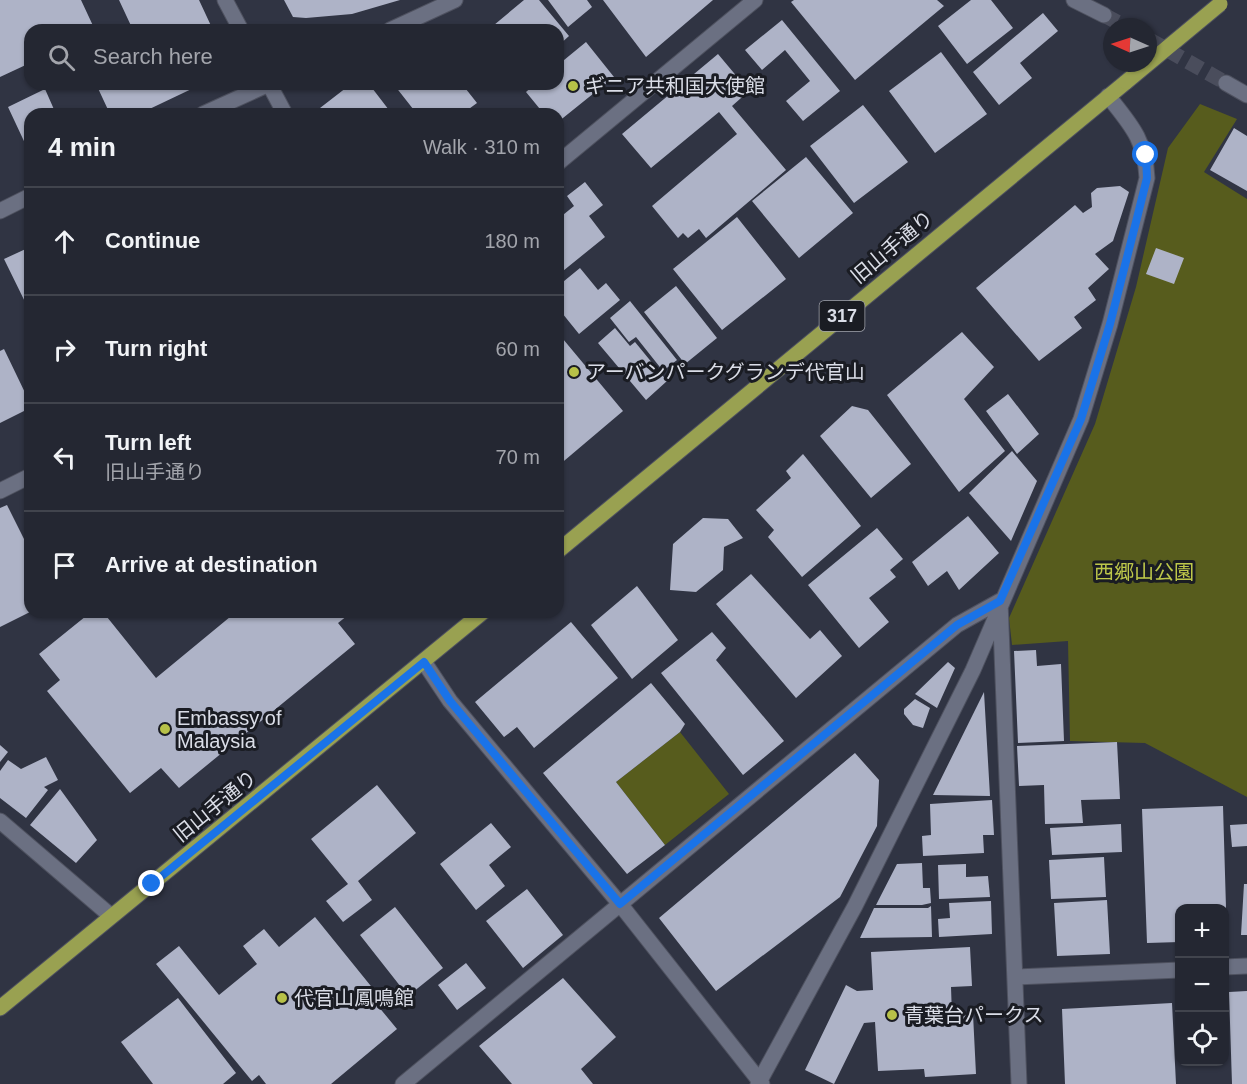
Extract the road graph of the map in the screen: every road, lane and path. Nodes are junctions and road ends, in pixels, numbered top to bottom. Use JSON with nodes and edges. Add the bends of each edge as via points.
{"nodes":[{"id":1,"x":225,"y":0,"type":"edge"},
{"id":2,"x":455,"y":0,"type":"edge"},
{"id":3,"x":755,"y":0,"type":"edge"},
{"id":4,"x":1074,"y":0,"type":"edge"},
{"id":5,"x":1223,"y":2,"type":"edge"},
{"id":6,"x":1104,"y":15,"type":"tunnel mouth"},
{"id":7,"x":238,"y":24,"type":"edge"},
{"id":8,"x":403,"y":24,"type":"edge"},
{"id":9,"x":1226,"y":83,"type":"tunnel mouth"},
{"id":10,"x":256,"y":90,"type":"edge"},
{"id":11,"x":272,"y":90,"type":"edge"},
{"id":12,"x":1247,"y":95,"type":"edge"},
{"id":13,"x":1108,"y":96,"type":"junction"},
{"id":14,"x":216,"y":108,"type":"edge"},
{"id":15,"x":282,"y":108,"type":"edge"},
{"id":16,"x":564,"y":159,"type":"edge"},
{"id":17,"x":24,"y":199,"type":"edge"},
{"id":18,"x":0,"y":211,"type":"edge"},
{"id":19,"x":24,"y":479,"type":"edge"},
{"id":20,"x":0,"y":491,"type":"edge"},
{"id":21,"x":564,"y":546,"type":"edge"},
{"id":22,"x":1000,"y":601,"type":"junction"},
{"id":23,"x":476,"y":618,"type":"edge"},
{"id":24,"x":424,"y":662,"type":"junction"},
{"id":25,"x":0,"y":821,"type":"edge"},
{"id":26,"x":620,"y":904,"type":"junction"},
{"id":27,"x":111,"y":916,"type":"junction"},
{"id":28,"x":1247,"y":966,"type":"edge"},
{"id":29,"x":1229,"y":968,"type":"edge"},
{"id":30,"x":1175,"y":970,"type":"edge"},
{"id":31,"x":1015,"y":978,"type":"junction"},
{"id":32,"x":0,"y":1008,"type":"edge"},
{"id":33,"x":761,"y":1083,"type":"edge"},
{"id":34,"x":403,"y":1084,"type":"edge"},
{"id":35,"x":1019,"y":1084,"type":"edge"}],
"edges":[{"from":1,"to":7,"type":"street"},
{"from":2,"to":8,"type":"street"},
{"from":3,"to":16,"type":"street"},
{"from":4,"to":6,"type":"street"},
{"from":5,"to":13,"type":"main road","name":"旧山手通り","number":"317","bridge":true},
{"from":9,"to":12,"type":"street"},
{"from":10,"to":14,"type":"street"},
{"from":11,"to":15,"type":"street"},
{"from":13,"to":21,"type":"main road","name":"旧山手通り","number":"317"},
{"from":13,"to":22,"type":"street","via":[[1139,136],[1146,155],[1147,178],[1081,419]]},
{"from":17,"to":18,"type":"street"},
{"from":19,"to":20,"type":"street"},
{"from":22,"to":26,"type":"street","via":[[957,625]]},
{"from":22,"to":31,"type":"street"},
{"from":22,"to":33,"type":"street","via":[[972,670],[855,906]]},
{"from":23,"to":24,"type":"main road","name":"旧山手通り"},
{"from":24,"to":26,"type":"street","via":[[450,701]]},
{"from":24,"to":27,"type":"main road","name":"旧山手通り"},
{"from":25,"to":27,"type":"street"},
{"from":26,"to":33,"type":"street"},
{"from":26,"to":34,"type":"street"},
{"from":27,"to":32,"type":"main road","name":"旧山手通り"},
{"from":28,"to":29,"type":"street"},
{"from":30,"to":31,"type":"street"},
{"from":31,"to":35,"type":"street"}]}
